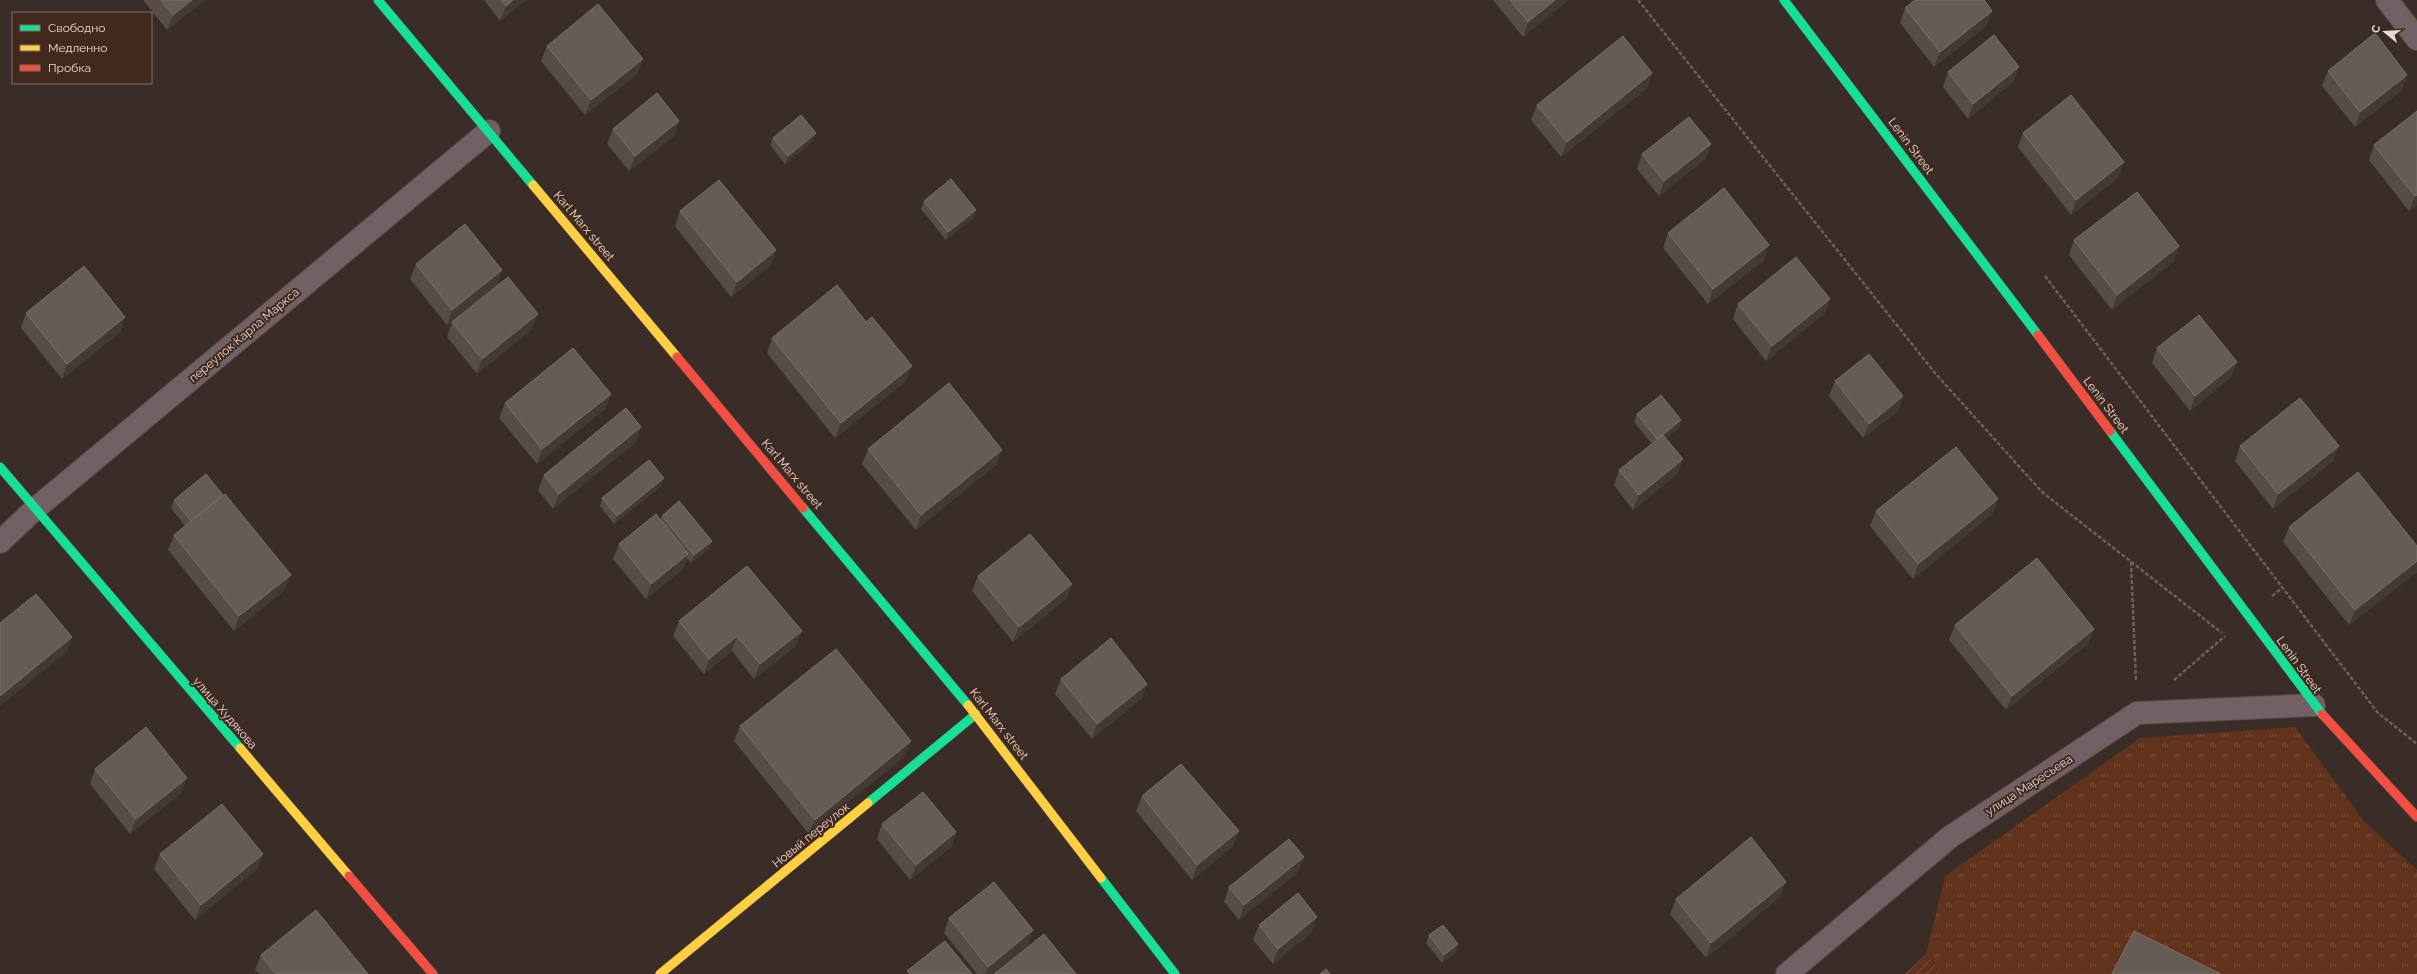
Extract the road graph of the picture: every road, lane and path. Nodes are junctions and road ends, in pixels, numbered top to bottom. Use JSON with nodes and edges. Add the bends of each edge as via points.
{"nodes":[{"id":1,"x":378,"y":0,"type":"edge"},
{"id":2,"x":1638,"y":0,"type":"edge"},
{"id":3,"x":1784,"y":0,"type":"edge"},
{"id":4,"x":2387,"y":0,"type":"edge"},
{"id":5,"x":2417,"y":39,"type":"edge"},
{"id":6,"x":489,"y":131,"type":"junction"},
{"id":7,"x":2045,"y":276,"type":"dead end"},
{"id":8,"x":0,"y":466,"type":"edge"},
{"id":9,"x":35,"y":510,"type":"junction"},
{"id":10,"x":0,"y":542,"type":"edge"},
{"id":11,"x":2131,"y":562,"type":"junction"},
{"id":12,"x":2281,"y":590,"type":"junction"},
{"id":13,"x":2249,"y":615,"type":"junction"},
{"id":14,"x":2225,"y":636,"type":"junction"},
{"id":15,"x":2172,"y":682,"type":"dead end"},
{"id":16,"x":2314,"y":705,"type":"junction"},
{"id":17,"x":2137,"y":713,"type":"junction"},
{"id":18,"x":976,"y":714,"type":"junction"},
{"id":19,"x":2417,"y":744,"type":"edge"},
{"id":20,"x":2417,"y":817,"type":"edge"},
{"id":21,"x":433,"y":974,"type":"edge"},
{"id":22,"x":660,"y":974,"type":"edge"},
{"id":23,"x":1176,"y":974,"type":"edge"},
{"id":24,"x":1787,"y":974,"type":"edge"}],
"edges":[{"from":1,"to":6,"type":"street","name":"Karl Marx street"},
{"from":2,"to":11,"type":"path","via":[[1935,374],[2042,492]]},
{"from":3,"to":13,"type":"street","name":"Lenin Street"},
{"from":4,"to":5,"type":"street"},
{"from":6,"to":9,"type":"street","name":"переулок Карла Маркса"},
{"from":6,"to":18,"type":"street","name":"Karl Marx street"},
{"from":7,"to":12,"type":"path"},
{"from":8,"to":9,"type":"street","name":"улица Худякова"},
{"from":9,"to":10,"type":"street","name":"переулок Карла Маркса"},
{"from":9,"to":21,"type":"street","name":"улица Худякова"},
{"from":11,"to":14,"type":"path"},
{"from":11,"to":17,"type":"path"},
{"from":12,"to":13,"type":"path"},
{"from":12,"to":19,"type":"path","via":[[2378,713]]},
{"from":13,"to":14,"type":"path"},
{"from":13,"to":16,"type":"street","name":"Lenin Street"},
{"from":14,"to":15,"type":"path"},
{"from":16,"to":17,"type":"street"},
{"from":16,"to":20,"type":"street","name":"Lenin Street"},
{"from":17,"to":24,"type":"street","name":"улица Маресьева","via":[[1950,836]]},
{"from":18,"to":22,"type":"street","name":"Новый переулок"},
{"from":18,"to":23,"type":"street","name":"Karl Marx street"}]}
